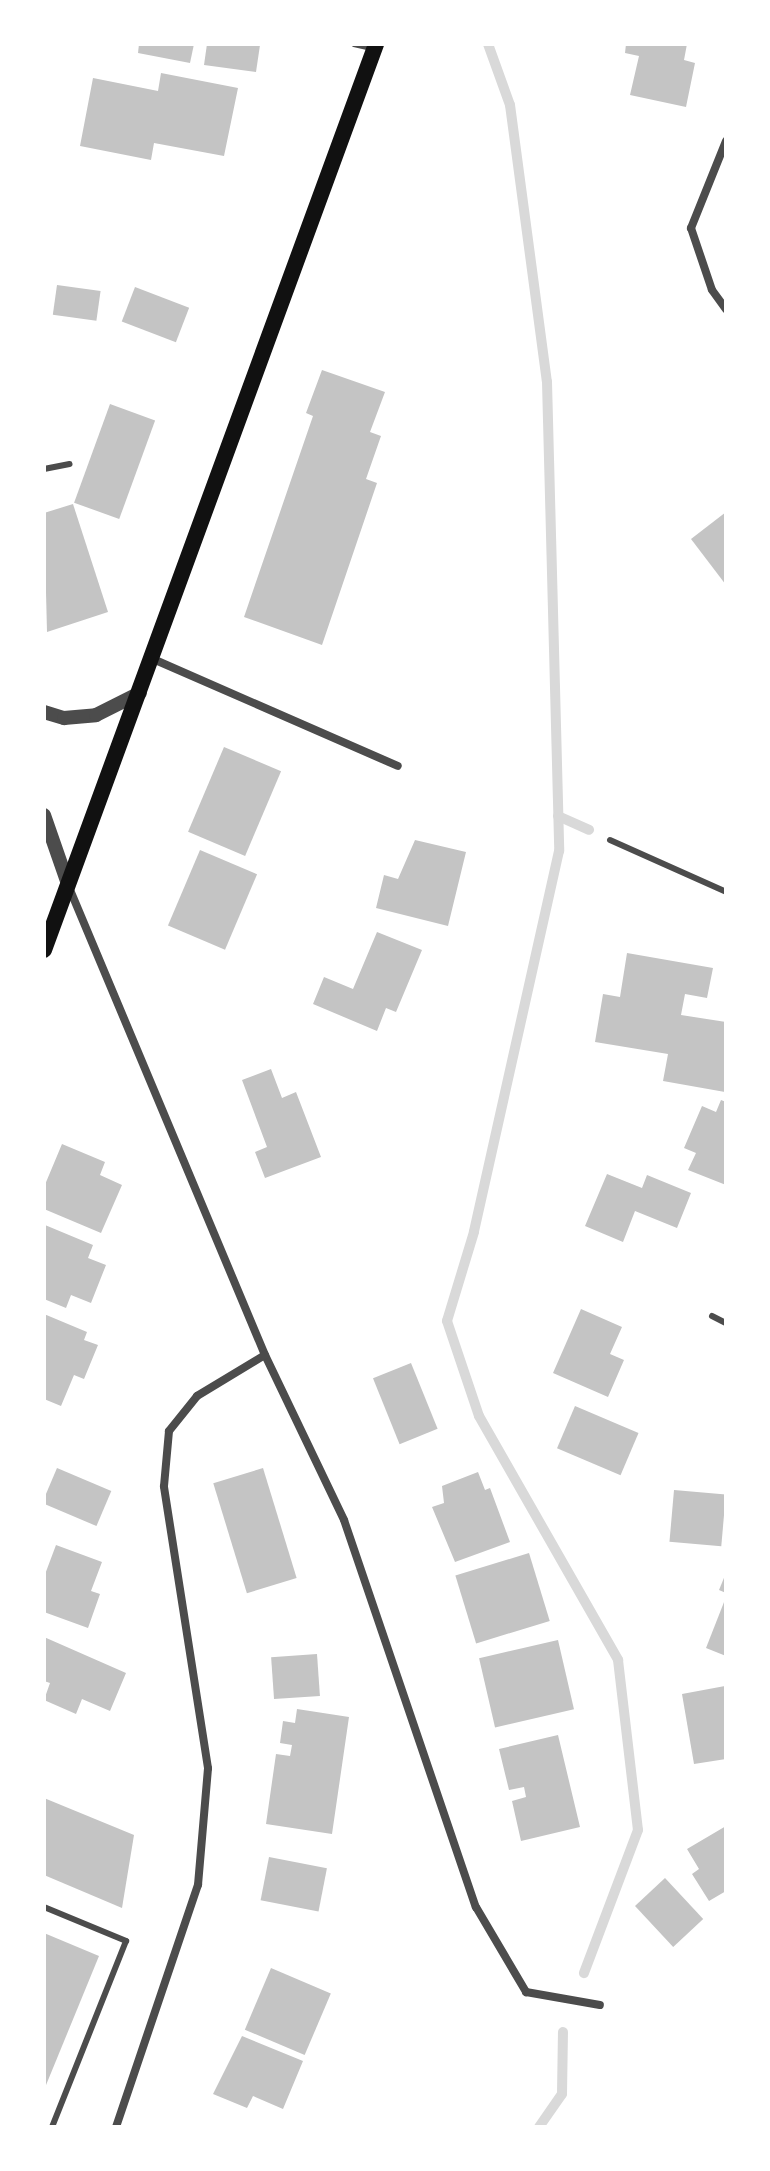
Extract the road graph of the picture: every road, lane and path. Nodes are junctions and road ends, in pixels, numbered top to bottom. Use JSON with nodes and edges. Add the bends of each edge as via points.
{"nodes":[{"id":1,"x":354,"y":44,"type":"edge"},
{"id":2,"x":376,"y":46,"type":"edge"},
{"id":3,"x":726,"y":141,"type":"edge"},
{"id":4,"x":726,"y":309,"type":"edge"},
{"id":5,"x":70,"y":464,"type":"dead end"},
{"id":6,"x":44,"y":469,"type":"edge"},
{"id":7,"x":153,"y":659,"type":"junction"},
{"id":8,"x":140,"y":693,"type":"junction"},
{"id":9,"x":44,"y":712,"type":"edge"},
{"id":10,"x":398,"y":766,"type":"dead end"},
{"id":11,"x":44,"y":815,"type":"edge"},
{"id":12,"x":610,"y":840,"type":"dead end"},
{"id":13,"x":68,"y":884,"type":"junction"},
{"id":14,"x":726,"y":892,"type":"edge"},
{"id":15,"x":44,"y":950,"type":"edge"},
{"id":16,"x":712,"y":1316,"type":"dead end"},
{"id":17,"x":726,"y":1323,"type":"edge"},
{"id":18,"x":265,"y":1355,"type":"junction"},
{"id":19,"x":44,"y":1907,"type":"edge"},
{"id":20,"x":600,"y":2005,"type":"dead end"},
{"id":21,"x":52,"y":2127,"type":"edge"},
{"id":22,"x":116,"y":2127,"type":"edge"}],
"edges":[{"from":1,"to":2,"type":"lane"},
{"from":2,"to":7,"type":"main road"},
{"from":3,"to":4,"type":"street","via":[[691,228],[712,290]]},
{"from":5,"to":6,"type":"lane"},
{"from":7,"to":8,"type":"main road"},
{"from":7,"to":10,"type":"street"},
{"from":8,"to":9,"type":"street","via":[[96,715],[64,718]]},
{"from":8,"to":13,"type":"main road"},
{"from":11,"to":13,"type":"street"},
{"from":12,"to":14,"type":"lane"},
{"from":13,"to":15,"type":"main road"},
{"from":13,"to":18,"type":"street"},
{"from":16,"to":17,"type":"lane"},
{"from":18,"to":20,"type":"street","via":[[344,1520],[476,1907],[526,1992]]},
{"from":18,"to":22,"type":"street","via":[[197,1396],[169,1431],[164,1486],[208,1768],[198,1885]]},
{"from":19,"to":21,"type":"lane","via":[[126,1941]]}]}
